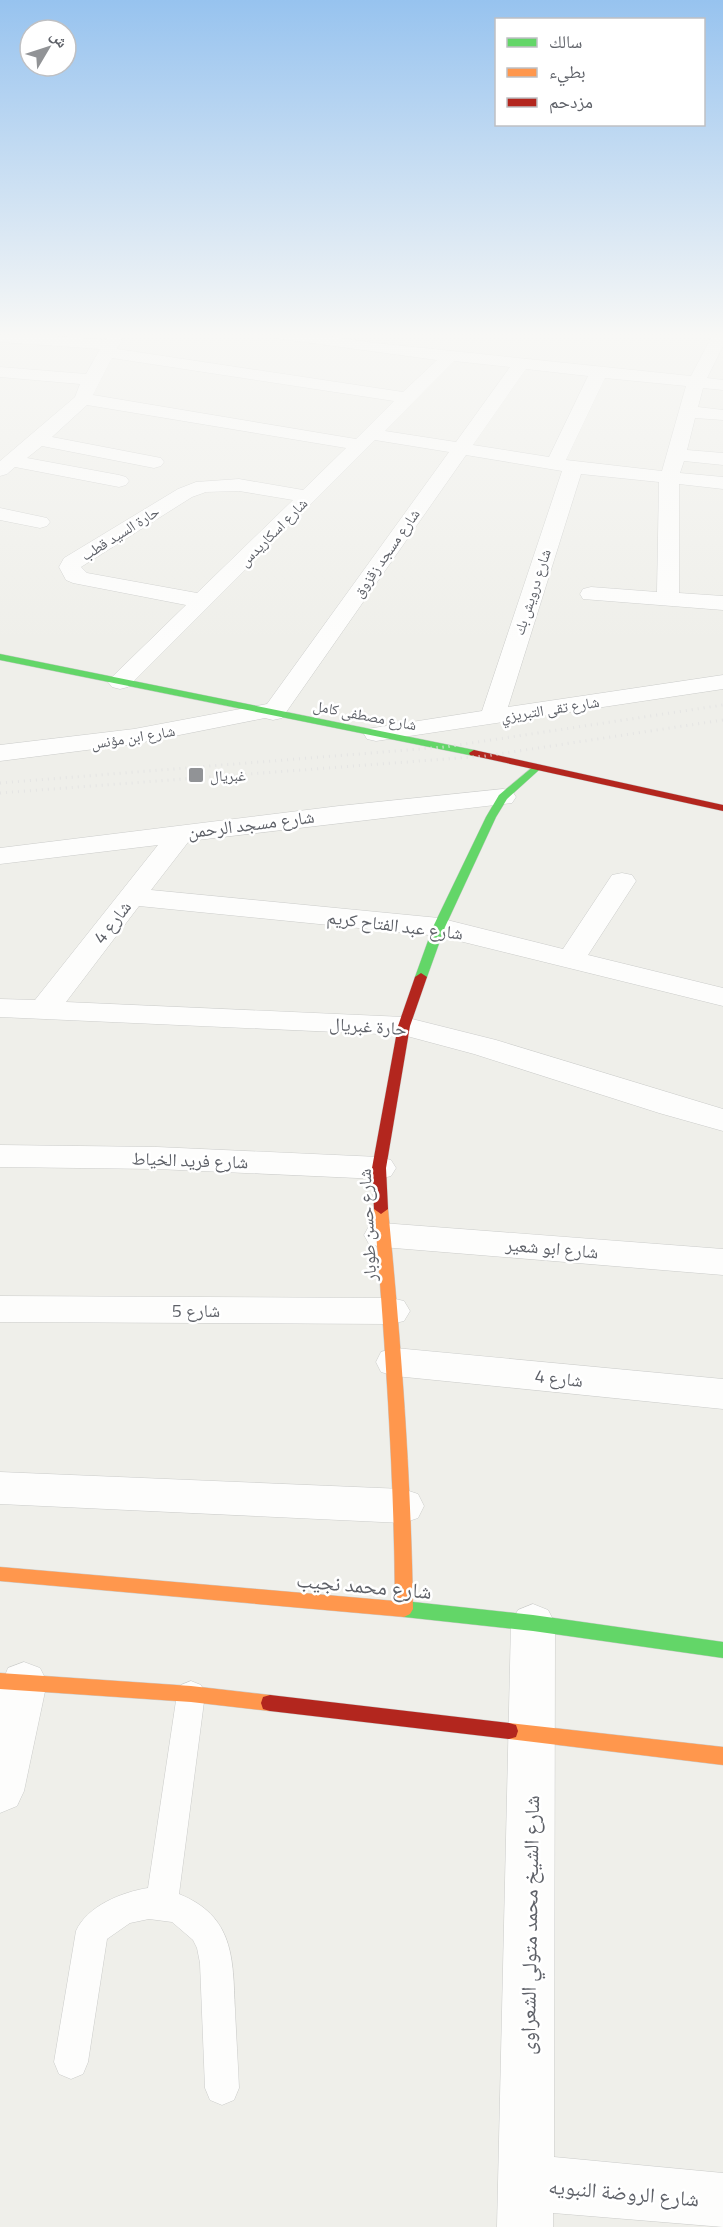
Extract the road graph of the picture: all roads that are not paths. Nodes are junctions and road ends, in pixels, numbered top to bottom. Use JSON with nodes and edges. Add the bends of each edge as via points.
{"nodes":[{"id":1,"x":43,"y":436,"type":"edge"},
{"id":2,"x":338,"y":436,"type":"edge"},
{"id":3,"x":370,"y":436,"type":"edge"},
{"id":4,"x":470,"y":436,"type":"edge"},
{"id":5,"x":575,"y":436,"type":"edge"},
{"id":6,"x":680,"y":436,"type":"edge"},
{"id":7,"x":39,"y":440,"type":"junction"},
{"id":8,"x":366,"y":440,"type":"junction"},
{"id":9,"x":460,"y":450,"type":"junction"},
{"id":10,"x":675,"y":455,"type":"junction"},
{"id":11,"x":723,"y":459,"type":"edge"},
{"id":12,"x":154,"y":462,"type":"dead end"},
{"id":13,"x":564,"y":465,"type":"junction"},
{"id":14,"x":6,"y":466,"type":"edge"},
{"id":15,"x":669,"y":479,"type":"junction"},
{"id":16,"x":119,"y":481,"type":"dead end"},
{"id":17,"x":723,"y":483,"type":"edge"},
{"id":18,"x":308,"y":497,"type":"junction"},
{"id":19,"x":0,"y":514,"type":"edge"},
{"id":20,"x":40,"y":522,"type":"dead end"},
{"id":21,"x":591,"y":594,"type":"dead end"},
{"id":22,"x":668,"y":599,"type":"junction"},
{"id":23,"x":202,"y":601,"type":"junction"},
{"id":24,"x":723,"y":603,"type":"edge"},
{"id":25,"x":0,"y":657,"type":"edge"},
{"id":26,"x":120,"y":682,"type":"junction"},
{"id":27,"x":723,"y":682,"type":"edge"},
{"id":28,"x":269,"y":712,"type":"junction"},
{"id":29,"x":492,"y":718,"type":"junction"},
{"id":30,"x":376,"y":734,"type":"junction"},
{"id":31,"x":0,"y":753,"type":"edge"},
{"id":32,"x":535,"y":768,"type":"junction"},
{"id":33,"x":503,"y":797,"type":"junction"},
{"id":34,"x":723,"y":808,"type":"edge"},
{"id":35,"x":181,"y":833,"type":"junction"},
{"id":36,"x":0,"y":856,"type":"edge"},
{"id":37,"x":622,"y":881,"type":"dead end"},
{"id":38,"x":132,"y":897,"type":"junction"},
{"id":39,"x":439,"y":927,"type":"junction"},
{"id":40,"x":570,"y":960,"type":"junction"},
{"id":41,"x":723,"y":997,"type":"edge"},
{"id":42,"x":0,"y":1008,"type":"edge"},
{"id":43,"x":43,"y":1011,"type":"junction"},
{"id":44,"x":404,"y":1026,"type":"junction"},
{"id":45,"x":723,"y":1120,"type":"edge"},
{"id":46,"x":0,"y":1156,"type":"edge"},
{"id":47,"x":379,"y":1168,"type":"junction"},
{"id":48,"x":382,"y":1235,"type":"junction"},
{"id":49,"x":723,"y":1262,"type":"edge"},
{"id":50,"x":0,"y":1309,"type":"edge"},
{"id":51,"x":391,"y":1311,"type":"junction"},
{"id":52,"x":395,"y":1362,"type":"junction"},
{"id":53,"x":723,"y":1394,"type":"edge"},
{"id":54,"x":0,"y":1488,"type":"edge"},
{"id":55,"x":403,"y":1506,"type":"junction"},
{"id":56,"x":0,"y":1574,"type":"edge"},
{"id":57,"x":404,"y":1609,"type":"junction"},
{"id":58,"x":533,"y":1623,"type":"junction"},
{"id":59,"x":723,"y":1650,"type":"edge"},
{"id":60,"x":12,"y":1681,"type":"edge"},
{"id":61,"x":192,"y":1694,"type":"junction"},
{"id":62,"x":531,"y":1734,"type":"junction"},
{"id":63,"x":723,"y":1756,"type":"edge"},
{"id":64,"x":0,"y":1791,"type":"edge"},
{"id":65,"x":162,"y":1903,"type":"junction"},
{"id":66,"x":71,"y":2062,"type":"dead end"},
{"id":67,"x":222,"y":2088,"type":"dead end"},
{"id":68,"x":723,"y":2201,"type":"edge"},
{"id":69,"x":525,"y":2205,"type":"edge"}],
"edges":[{"from":1,"to":7,"type":"street"},
{"from":2,"to":8,"type":"street"},
{"from":3,"to":8,"type":"street","name":"شارع اسكاريدس"},
{"from":4,"to":9,"type":"street","name":"شارع مسجد زقزوق"},
{"from":5,"to":13,"type":"street","name":"شارع درويش بك"},
{"from":6,"to":10,"type":"street"},
{"from":7,"to":12,"type":"street"},
{"from":7,"to":14,"type":"street"},
{"from":8,"to":9,"type":"street"},
{"from":8,"to":18,"type":"street","name":"شارع اسكاريدس"},
{"from":9,"to":13,"type":"street"},
{"from":9,"to":28,"type":"street","name":"شارع مسجد زقزوق"},
{"from":10,"to":11,"type":"street"},
{"from":10,"to":15,"type":"street"},
{"from":13,"to":15,"type":"street"},
{"from":13,"to":29,"type":"street","name":"شارع درويش بك"},
{"from":14,"to":16,"type":"street"},
{"from":15,"to":17,"type":"street"},
{"from":15,"to":22,"type":"street"},
{"from":18,"to":23,"type":"street","name":"شارع اسكاريدس"},
{"from":18,"to":23,"type":"street","name":"حارة السيد قطب","via":[[227,484],[193,489],[70,567],[81,578]]},
{"from":19,"to":20,"type":"street"},
{"from":21,"to":22,"type":"street"},
{"from":22,"to":24,"type":"street"},
{"from":23,"to":26,"type":"street","name":"شارع اسكاريدس"},
{"from":25,"to":26,"type":"main road","name":"شارع مصطفى كامل"},
{"from":26,"to":28,"type":"main road","name":"شارع مصطفى كامل"},
{"from":27,"to":29,"type":"street","name":"شارع تقى التبريزي"},
{"from":28,"to":30,"type":"main road","name":"شارع مصطفى كامل"},
{"from":28,"to":31,"type":"street","name":"شارع ابن مؤنس","via":[[132,738]]},
{"from":29,"to":30,"type":"street","name":"شارع تقى التبريزي"},
{"from":30,"to":32,"type":"main road","name":"شارع مصطفى كامل"},
{"from":32,"to":33,"type":"main road","name":"شارع حسن طوبار"},
{"from":32,"to":34,"type":"main road","name":"شارع مصطفى كامل"},
{"from":33,"to":35,"type":"street","name":"شارع مسجد الرحمن"},
{"from":33,"to":39,"type":"main road","name":"شارع حسن طوبار"},
{"from":35,"to":36,"type":"street","name":"شارع مسجد الرحمن"},
{"from":35,"to":38,"type":"street","name":"شارع 4"},
{"from":37,"to":40,"type":"street"},
{"from":38,"to":39,"type":"street","name":"شارع عبد الفتاح كريم"},
{"from":38,"to":43,"type":"street","name":"شارع 4"},
{"from":39,"to":40,"type":"street","name":"شارع عبد الفتاح كريم"},
{"from":39,"to":44,"type":"main road","name":"شارع حسن طوبار"},
{"from":40,"to":41,"type":"street","name":"شارع عبد الفتاح كريم"},
{"from":42,"to":43,"type":"street","name":"حارة غبريال"},
{"from":43,"to":44,"type":"street","name":"حارة غبريال"},
{"from":44,"to":45,"type":"street","name":"حارة غبريال"},
{"from":44,"to":47,"type":"main road","name":"شارع حسن طوبار"},
{"from":46,"to":47,"type":"street","name":"شارع فريد الخياط"},
{"from":47,"to":48,"type":"main road","name":"شارع حسن طوبار"},
{"from":48,"to":49,"type":"street","name":"شارع ابو شعير"},
{"from":48,"to":51,"type":"main road","name":"شارع حسن طوبار"},
{"from":50,"to":51,"type":"street","name":"شارع 5"},
{"from":51,"to":52,"type":"main road","name":"شارع حسن طوبار"},
{"from":52,"to":53,"type":"street","name":"شارع 4"},
{"from":52,"to":55,"type":"main road","name":"شارع حسن طوبار"},
{"from":54,"to":55,"type":"street"},
{"from":55,"to":57,"type":"main road","name":"شارع حسن طوبار"},
{"from":56,"to":57,"type":"main road","name":"شارع محمد نجيب"},
{"from":57,"to":58,"type":"main road","name":"شارع محمد نجيب"},
{"from":58,"to":59,"type":"main road","name":"شارع محمد نجيب"},
{"from":58,"to":62,"type":"street","name":"شارع الشيخ محمد متولي الشعراوى"},
{"from":60,"to":61,"type":"main road"},
{"from":60,"to":64,"type":"street"},
{"from":61,"to":62,"type":"main road"},
{"from":61,"to":65,"type":"lane"},
{"from":62,"to":63,"type":"main road"},
{"from":62,"to":69,"type":"street","name":"شارع الشيخ محمد متولي الشعراوى"},
{"from":65,"to":66,"type":"lane","via":[[137,1905],[112,1914],[92,1931]]},
{"from":65,"to":67,"type":"lane","via":[[183,1910],[200,1923],[212,1942],[217,1964]]},
{"from":68,"to":69,"type":"street","name":"شارع الروضة النبويه"}]}
